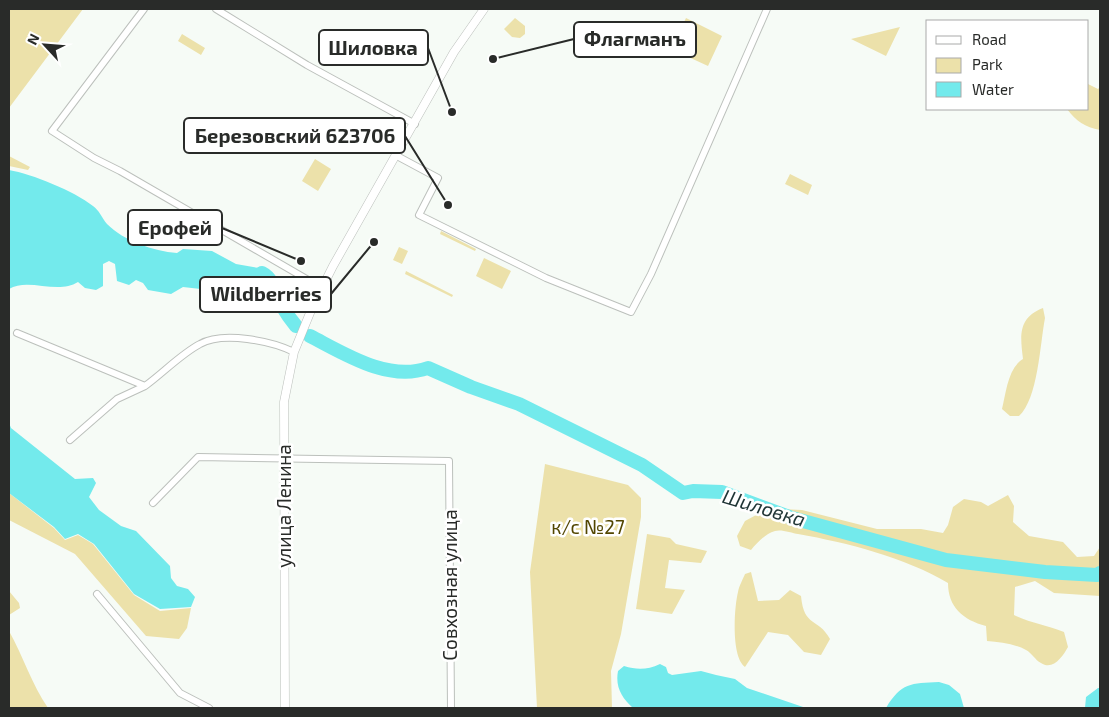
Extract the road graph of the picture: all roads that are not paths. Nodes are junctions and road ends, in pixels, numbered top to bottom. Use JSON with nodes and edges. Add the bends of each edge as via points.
{"nodes":[{"id":1,"x":144,"y":9,"type":"edge"},
{"id":2,"x":216,"y":9,"type":"edge"},
{"id":3,"x":484,"y":9,"type":"edge"},
{"id":4,"x":767,"y":9,"type":"edge"},
{"id":5,"x":415,"y":124,"type":"junction"},
{"id":6,"x":397,"y":156,"type":"junction"},
{"id":7,"x":322,"y":288,"type":"junction"},
{"id":8,"x":17,"y":333,"type":"dead end"},
{"id":9,"x":295,"y":349,"type":"junction"},
{"id":10,"x":145,"y":386,"type":"junction"},
{"id":11,"x":70,"y":440,"type":"dead end"},
{"id":12,"x":283,"y":457,"type":"junction"},
{"id":13,"x":153,"y":503,"type":"dead end"},
{"id":14,"x":97,"y":594,"type":"dead end"},
{"id":15,"x":209,"y":708,"type":"edge"},
{"id":16,"x":285,"y":708,"type":"edge"},
{"id":17,"x":451,"y":708,"type":"edge"}],
"edges":[{"from":1,"to":7,"type":"street","via":[[52,131]]},
{"from":2,"to":5,"type":"street"},
{"from":3,"to":5,"type":"street","name":"улица Ленина","via":[[454,52]]},
{"from":4,"to":6,"type":"street","via":[[651,274],[631,312],[546,278],[419,215],[438,178]]},
{"from":5,"to":6,"type":"street","name":"улица Ленина"},
{"from":6,"to":7,"type":"street","name":"улица Ленина"},
{"from":7,"to":9,"type":"street","name":"улица Ленина"},
{"from":8,"to":10,"type":"street"},
{"from":9,"to":10,"type":"street","via":[[234,337],[202,343]]},
{"from":9,"to":12,"type":"street","name":"улица Ленина","via":[[284,402]]},
{"from":10,"to":11,"type":"street","via":[[117,398]]},
{"from":12,"to":13,"type":"street","via":[[198,457]]},
{"from":12,"to":16,"type":"street","name":"улица Ленина"},
{"from":12,"to":17,"type":"street","name":"Совхозная улица","via":[[449,461]]},
{"from":14,"to":15,"type":"street","via":[[180,693]]}]}
